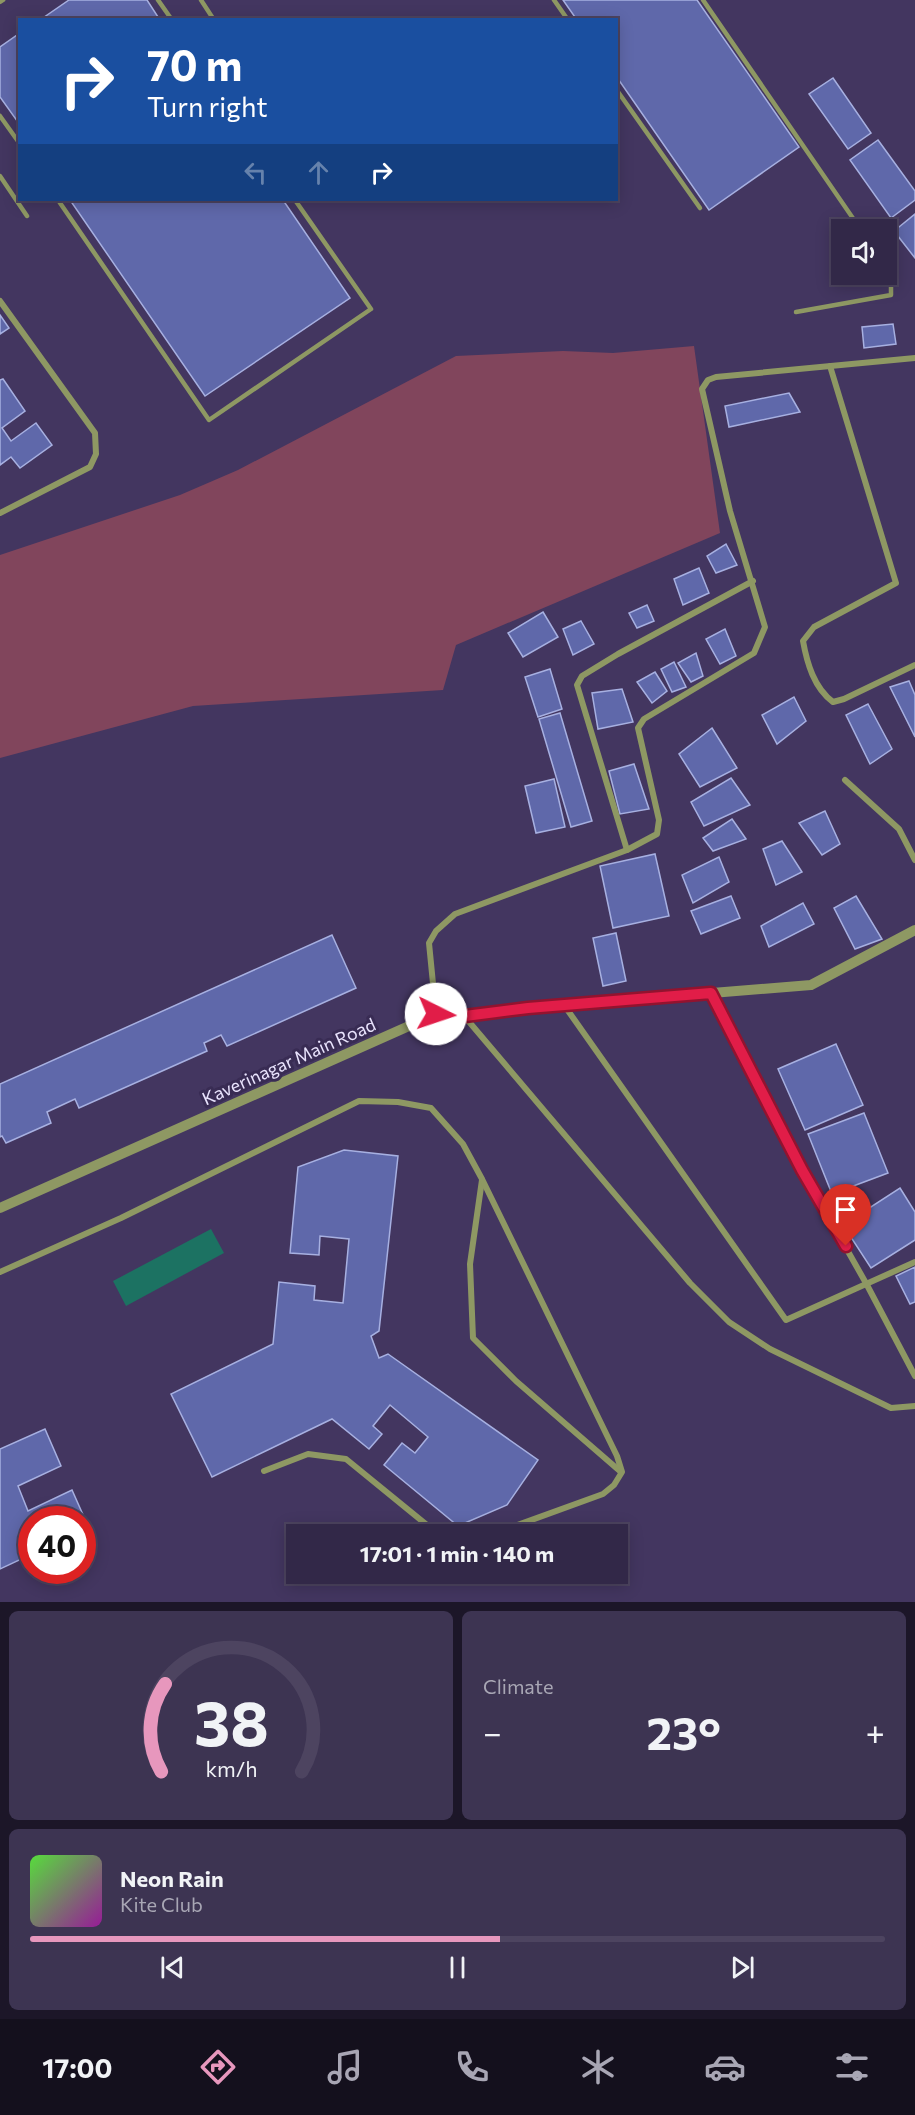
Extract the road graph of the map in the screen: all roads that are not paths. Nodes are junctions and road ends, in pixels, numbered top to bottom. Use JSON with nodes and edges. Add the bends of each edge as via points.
{"nodes":[{"id":1,"x":158,"y":0,"type":"edge"},
{"id":2,"x":201,"y":0,"type":"edge"},
{"id":3,"x":554,"y":0,"type":"edge"},
{"id":4,"x":703,"y":0,"type":"edge"},
{"id":5,"x":171,"y":18,"type":"edge"},
{"id":6,"x":213,"y":18,"type":"edge"},
{"id":7,"x":567,"y":18,"type":"edge"},
{"id":8,"x":618,"y":92,"type":"edge"},
{"id":9,"x":0,"y":116,"type":"edge"},
{"id":10,"x":18,"y":141,"type":"edge"},
{"id":11,"x":0,"y":176,"type":"edge"},
{"id":12,"x":59,"y":201,"type":"edge"},
{"id":13,"x":297,"y":201,"type":"edge"},
{"id":14,"x":700,"y":208,"type":"dead end"},
{"id":15,"x":27,"y":216,"type":"dead end"},
{"id":16,"x":853,"y":219,"type":"edge"},
{"id":17,"x":891,"y":285,"type":"edge"},
{"id":18,"x":0,"y":301,"type":"edge"},
{"id":19,"x":796,"y":312,"type":"dead end"},
{"id":20,"x":915,"y":358,"type":"edge"},
{"id":21,"x":830,"y":366,"type":"junction"},
{"id":22,"x":0,"y":513,"type":"edge"},
{"id":23,"x":753,"y":581,"type":"junction"},
{"id":24,"x":915,"y":665,"type":"edge"},
{"id":25,"x":845,"y":780,"type":"dead end"},
{"id":26,"x":627,"y":850,"type":"junction"},
{"id":27,"x":915,"y":860,"type":"edge"},
{"id":28,"x":915,"y":930,"type":"edge"},
{"id":29,"x":711,"y":993,"type":"junction"},
{"id":30,"x":564,"y":1005,"type":"junction"},
{"id":31,"x":436,"y":1014,"type":"junction"},
{"id":32,"x":465,"y":1016,"type":"junction"},
{"id":33,"x":482,"y":1179,"type":"junction"},
{"id":34,"x":0,"y":1208,"type":"edge"},
{"id":35,"x":915,"y":1262,"type":"edge"},
{"id":36,"x":0,"y":1272,"type":"edge"},
{"id":37,"x":867,"y":1285,"type":"junction"},
{"id":38,"x":915,"y":1376,"type":"edge"},
{"id":39,"x":915,"y":1406,"type":"edge"},
{"id":40,"x":264,"y":1471,"type":"dead end"},
{"id":41,"x":622,"y":1472,"type":"junction"},
{"id":42,"x":426,"y":1524,"type":"edge"},
{"id":43,"x":520,"y":1524,"type":"edge"}],
"edges":[{"from":1,"to":5,"type":"lane"},
{"from":2,"to":6,"type":"lane"},
{"from":3,"to":7,"type":"lane"},
{"from":4,"to":16,"type":"lane"},
{"from":8,"to":14,"type":"lane"},
{"from":9,"to":10,"type":"lane"},
{"from":11,"to":15,"type":"lane"},
{"from":12,"to":13,"type":"lane","via":[[209,420],[371,309]]},
{"from":17,"to":19,"type":"lane","via":[[891,295]]},
{"from":18,"to":22,"type":"street","via":[[95,433],[96,454],[90,467]]},
{"from":20,"to":21,"type":"street"},
{"from":21,"to":23,"type":"street","via":[[716,377],[702,389],[730,511]]},
{"from":21,"to":24,"type":"street","via":[[896,583],[814,627],[803,641],[806,659],[822,694],[833,702]]},
{"from":23,"to":26,"type":"street","via":[[765,627],[754,653],[644,718],[638,728],[659,820],[657,834]]},
{"from":23,"to":26,"type":"street","via":[[582,676],[578,685]]},
{"from":25,"to":27,"type":"street","via":[[899,829]]},
{"from":26,"to":31,"type":"street","via":[[456,914],[436,931],[429,943]]},
{"from":28,"to":29,"type":"street","name":"Kaverinagar Main Road","via":[[811,985]]},
{"from":29,"to":30,"type":"street","name":"Kaverinagar Main Road"},
{"from":29,"to":37,"type":"street","via":[[802,1170]]},
{"from":30,"to":32,"type":"street","name":"Kaverinagar Main Road"},
{"from":30,"to":37,"type":"street","via":[[786,1320]]},
{"from":31,"to":32,"type":"street","name":"Kaverinagar Main Road"},
{"from":31,"to":34,"type":"street","name":"Kaverinagar Main Road"},
{"from":32,"to":39,"type":"street","via":[[690,1283],[729,1322],[770,1349],[891,1408]]},
{"from":33,"to":36,"type":"street","via":[[463,1144],[431,1108],[359,1101],[121,1218]]},
{"from":33,"to":41,"type":"street"},
{"from":33,"to":41,"type":"street","via":[[470,1264],[474,1338],[516,1381]]},
{"from":35,"to":37,"type":"street"},
{"from":37,"to":38,"type":"street"},
{"from":40,"to":42,"type":"street","via":[[308,1454],[346,1459]]},
{"from":41,"to":43,"type":"street","via":[[603,1494]]}]}
